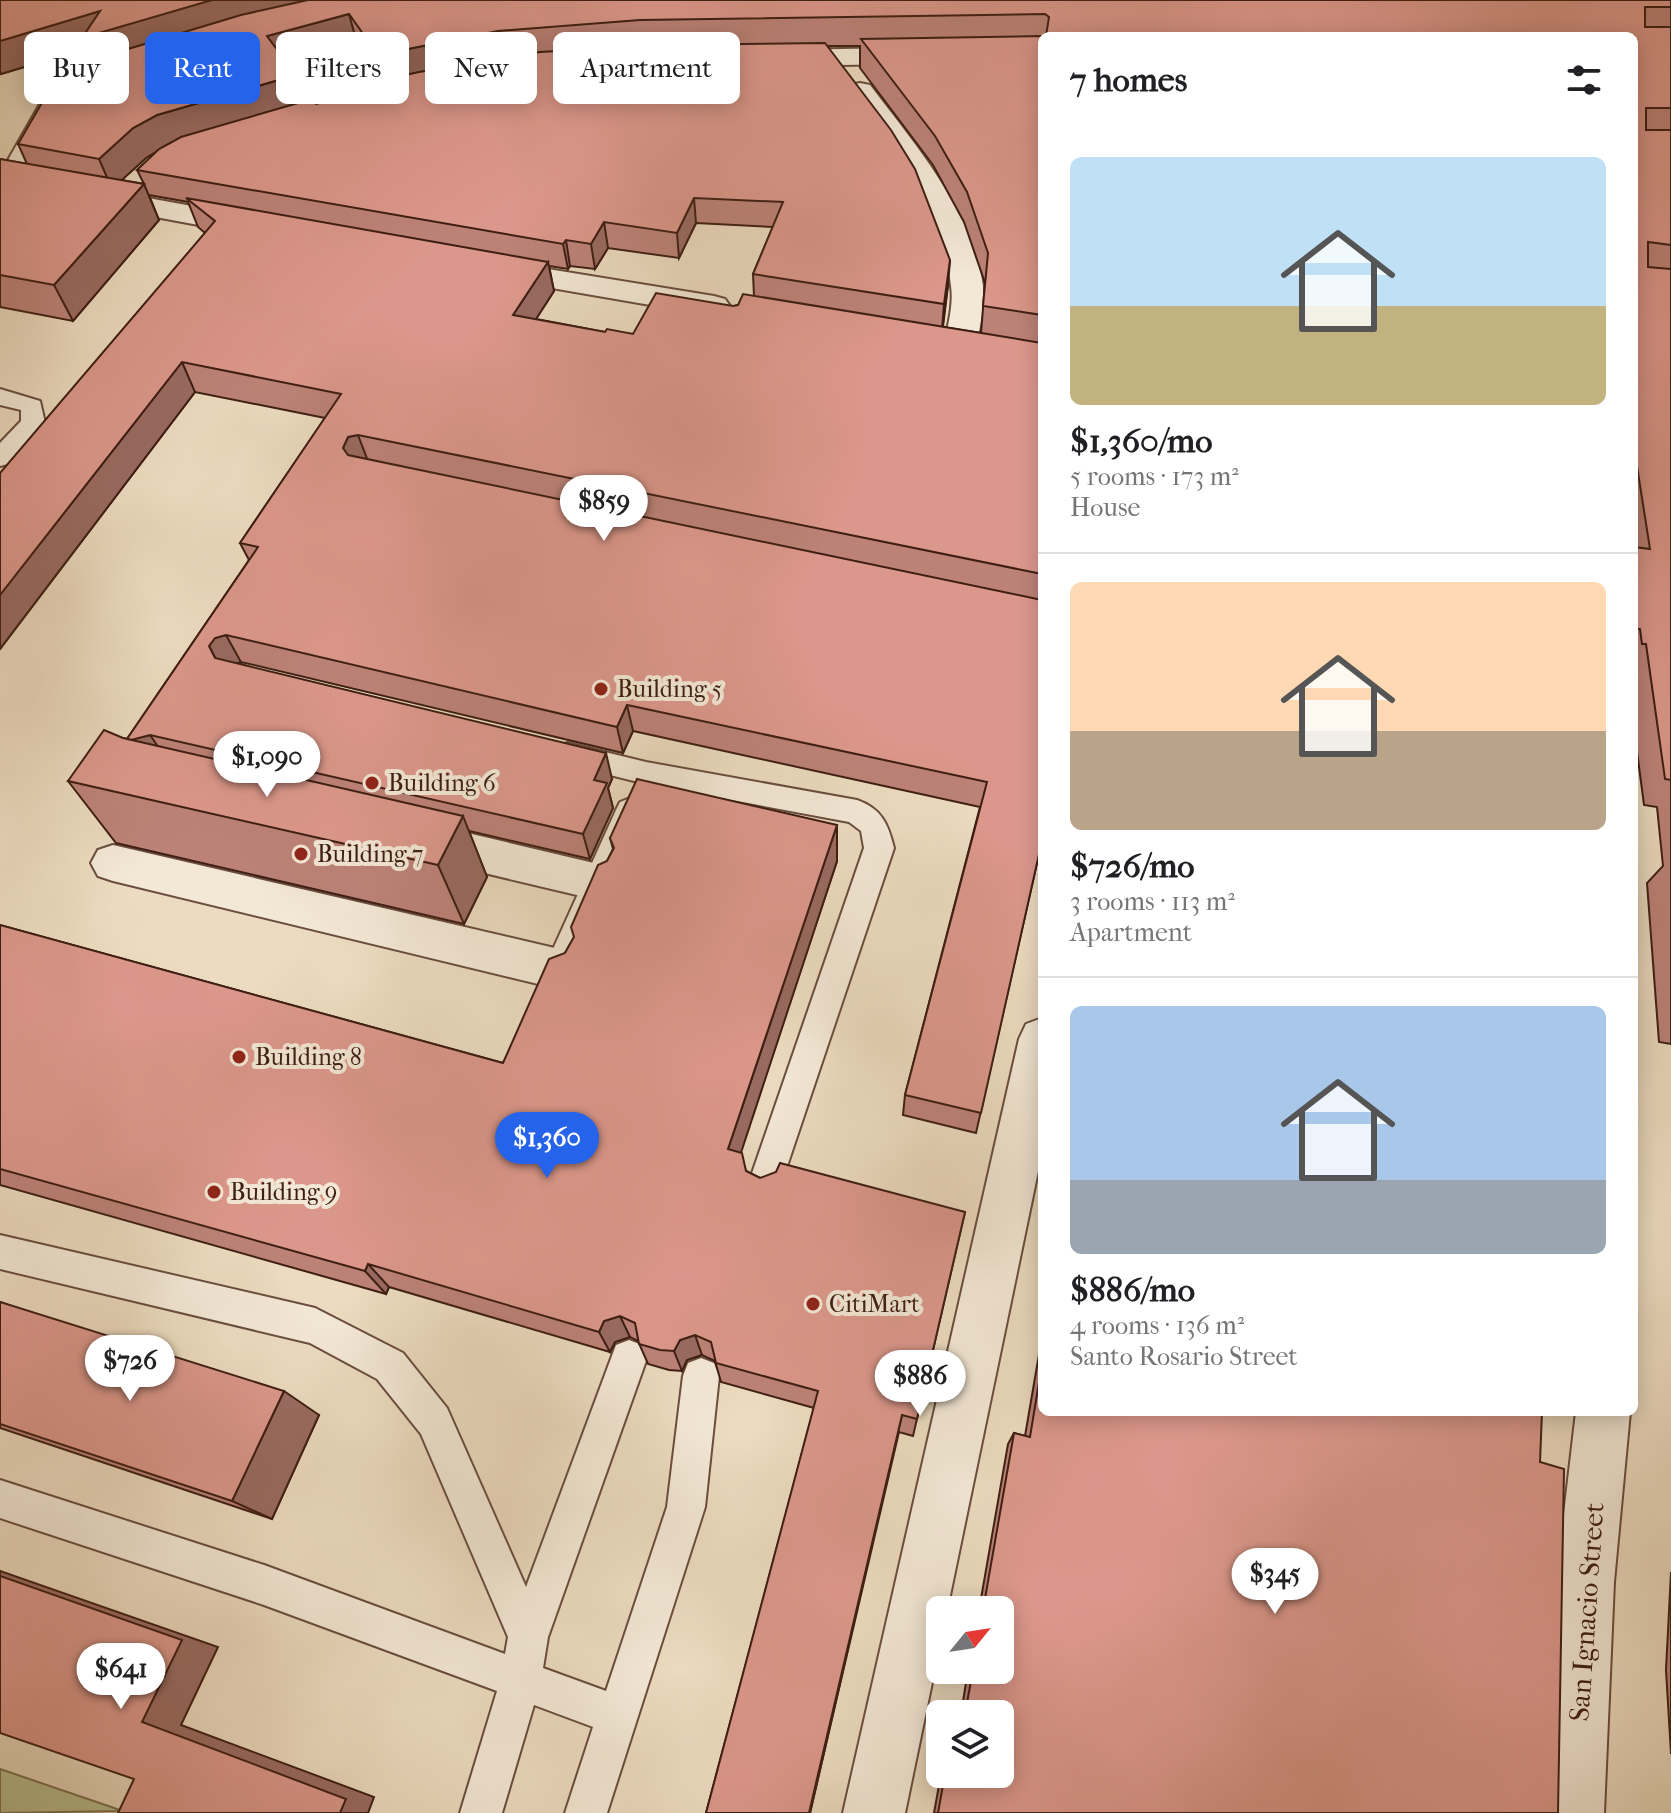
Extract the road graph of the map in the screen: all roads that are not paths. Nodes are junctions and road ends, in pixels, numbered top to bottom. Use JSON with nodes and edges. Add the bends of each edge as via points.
{"nodes":[{"id":1,"x":1038,"y":54,"type":"edge"},
{"id":2,"x":835,"y":58,"type":"junction"},
{"id":3,"x":746,"y":59,"type":"edge"},
{"id":4,"x":54,"y":104,"type":"edge"},
{"id":5,"x":148,"y":175,"type":"edge"},
{"id":6,"x":5,"y":182,"type":"edge"},
{"id":7,"x":119,"y":202,"type":"junction"},
{"id":8,"x":274,"y":230,"type":"edge"},
{"id":9,"x":460,"y":263,"type":"edge"},
{"id":10,"x":741,"y":311,"type":"edge"},
{"id":11,"x":929,"y":342,"type":"edge"},
{"id":12,"x":0,"y":397,"type":"edge"},
{"id":13,"x":0,"y":458,"type":"edge"},
{"id":14,"x":541,"y":748,"type":"edge"},
{"id":15,"x":646,"y":773,"type":"junction"},
{"id":16,"x":382,"y":831,"type":"edge"},
{"id":17,"x":113,"y":863,"type":"edge"},
{"id":18,"x":598,"y":882,"type":"junction"},
{"id":19,"x":559,"y":969,"type":"joint"},
{"id":20,"x":1038,"y":1057,"type":"edge"},
{"id":21,"x":765,"y":1185,"type":"edge"},
{"id":22,"x":0,"y":1252,"type":"edge"},
{"id":23,"x":629,"y":1358,"type":"edge"},
{"id":24,"x":701,"y":1376,"type":"edge"},
{"id":25,"x":1603,"y":1416,"type":"edge"},
{"id":26,"x":0,"y":1499,"type":"edge"},
{"id":27,"x":528,"y":1637,"type":"junction"},
{"id":28,"x":521,"y":1681,"type":"junction"},
{"id":29,"x":616,"y":1715,"type":"junction"},
{"id":30,"x":481,"y":1813,"type":"edge"},
{"id":31,"x":586,"y":1813,"type":"edge"},
{"id":32,"x":874,"y":1813,"type":"edge"},
{"id":33,"x":1573,"y":1813,"type":"edge"}],
"edges":[{"from":1,"to":2,"type":"street"},
{"from":2,"to":3,"type":"street"},
{"from":2,"to":11,"type":"street","via":[[931,193],[967,285],[974,349]]},
{"from":4,"to":6,"type":"street"},
{"from":5,"to":7,"type":"street"},
{"from":6,"to":7,"type":"street"},
{"from":7,"to":8,"type":"street"},
{"from":9,"to":10,"type":"street"},
{"from":12,"to":13,"type":"lane","via":[[32,406],[33,423]]},
{"from":14,"to":15,"type":"lane"},
{"from":15,"to":18,"type":"lane"},
{"from":15,"to":21,"type":"lane","via":[[857,812],[874,825],[879,848]]},
{"from":16,"to":18,"type":"street"},
{"from":17,"to":19,"type":"street"},
{"from":18,"to":19,"type":"lane"},
{"from":20,"to":32,"type":"street"},
{"from":22,"to":27,"type":"lane","via":[[315,1326],[390,1366],[434,1421]]},
{"from":23,"to":27,"type":"lane"},
{"from":24,"to":29,"type":"lane","via":[[686,1507]]},
{"from":25,"to":33,"type":"street","name":"San Ignacio Street","via":[[1585,1582]]},
{"from":26,"to":28,"type":"lane","via":[[264,1585]]},
{"from":27,"to":28,"type":"lane"},
{"from":28,"to":29,"type":"lane"},
{"from":28,"to":30,"type":"lane"},
{"from":29,"to":31,"type":"lane"}]}
